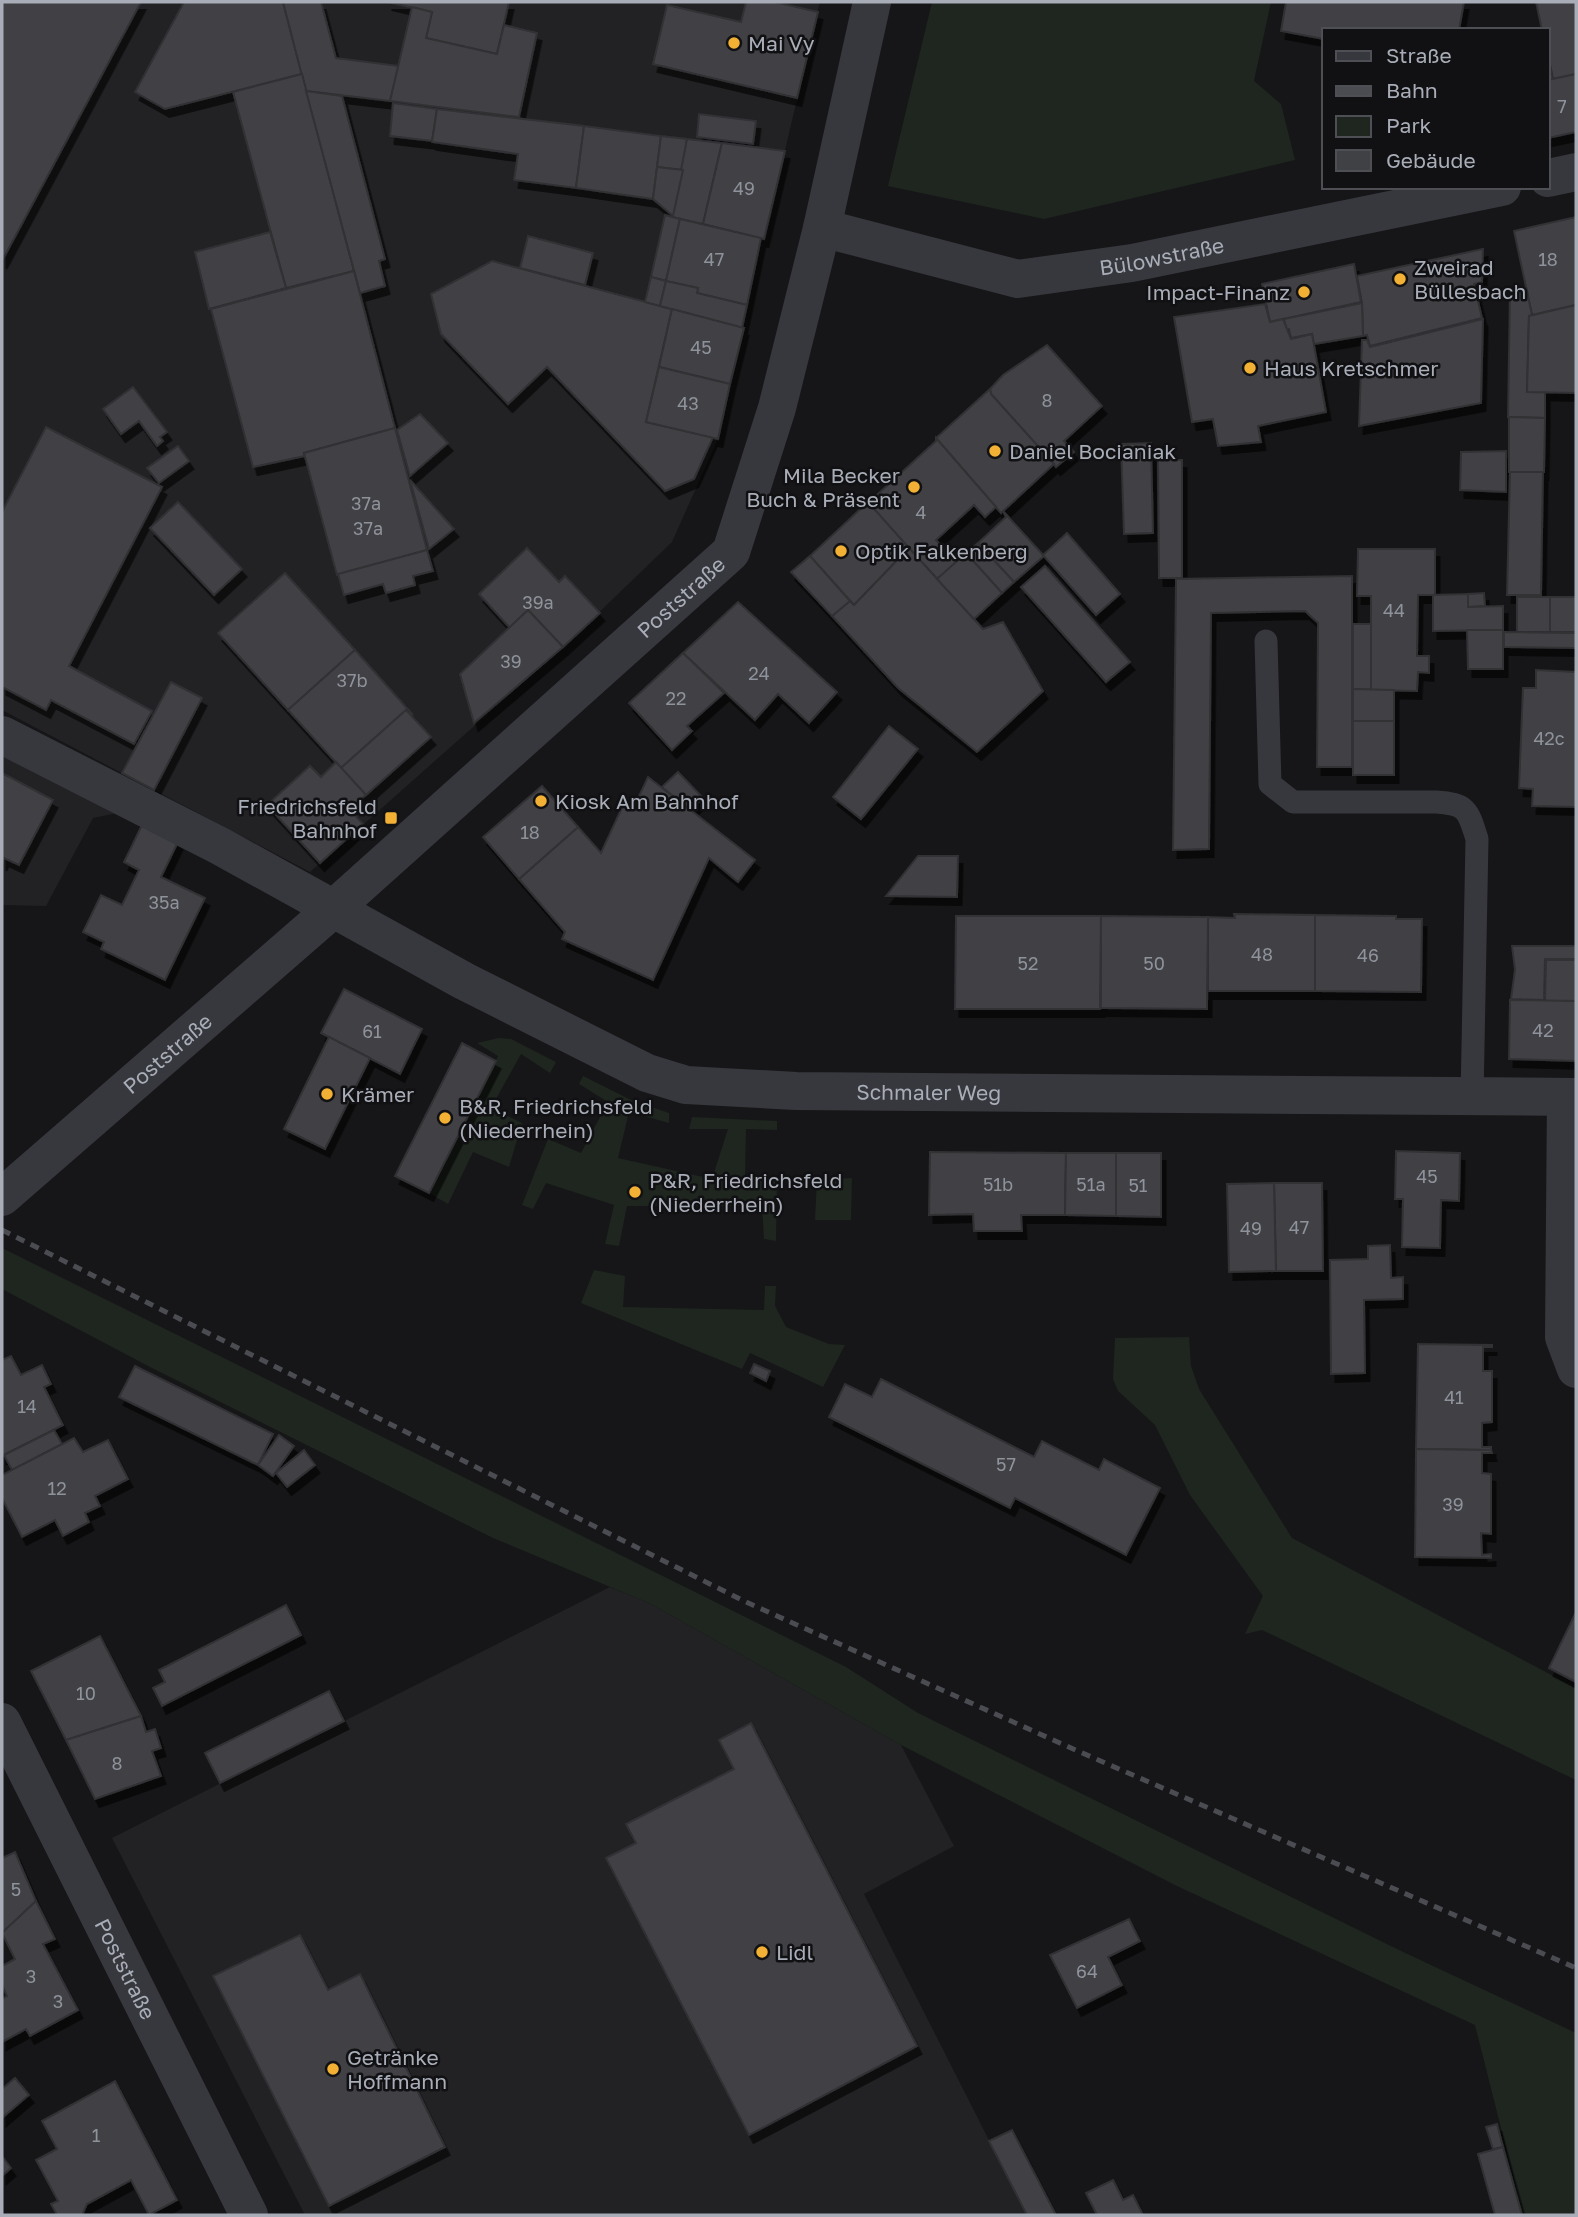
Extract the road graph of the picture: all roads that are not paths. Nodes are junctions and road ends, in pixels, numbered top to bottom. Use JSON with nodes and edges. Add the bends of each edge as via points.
{"nodes":[{"id":1,"x":872,"y":2,"type":"edge"},
{"id":2,"x":1576,"y":172,"type":"edge"},
{"id":3,"x":1550,"y":178,"type":"edge"},
{"id":4,"x":1492,"y":189,"type":"edge"},
{"id":5,"x":822,"y":228,"type":"junction"},
{"id":6,"x":1266,"y":641,"type":"dead end"},
{"id":7,"x":2,"y":735,"type":"edge"},
{"id":8,"x":332,"y":910,"type":"junction"},
{"id":9,"x":1571,"y":1097,"type":"edge"},
{"id":10,"x":1472,"y":1098,"type":"junction"},
{"id":11,"x":2,"y":1197,"type":"edge"},
{"id":12,"x":1576,"y":1368,"type":"edge"},
{"id":13,"x":2,"y":1723,"type":"edge"},
{"id":14,"x":249,"y":2215,"type":"edge"}],
"edges":[{"from":1,"to":5,"type":"street","name":"Poststraße"},
{"from":2,"to":3,"type":"street"},
{"from":4,"to":5,"type":"street","name":"Bülowstraße","via":[[1132,263],[1018,279]]},
{"from":5,"to":8,"type":"street","name":"Poststraße","via":[[777,408],[731,552]]},
{"from":6,"to":10,"type":"lane","via":[[1270,784],[1293,802],[1455,803],[1469,812],[1477,839]]},
{"from":7,"to":8,"type":"street","via":[[220,846]]},
{"from":8,"to":10,"type":"street","name":"Schmaler Weg","via":[[647,1073],[686,1084],[796,1091]]},
{"from":8,"to":11,"type":"street","name":"Poststraße"},
{"from":9,"to":10,"type":"street","name":"Schmaler Weg"},
{"from":9,"to":12,"type":"street","name":"Schmaler Weg","via":[[1564,1337]]},
{"from":13,"to":14,"type":"street","name":"Poststraße"}]}
